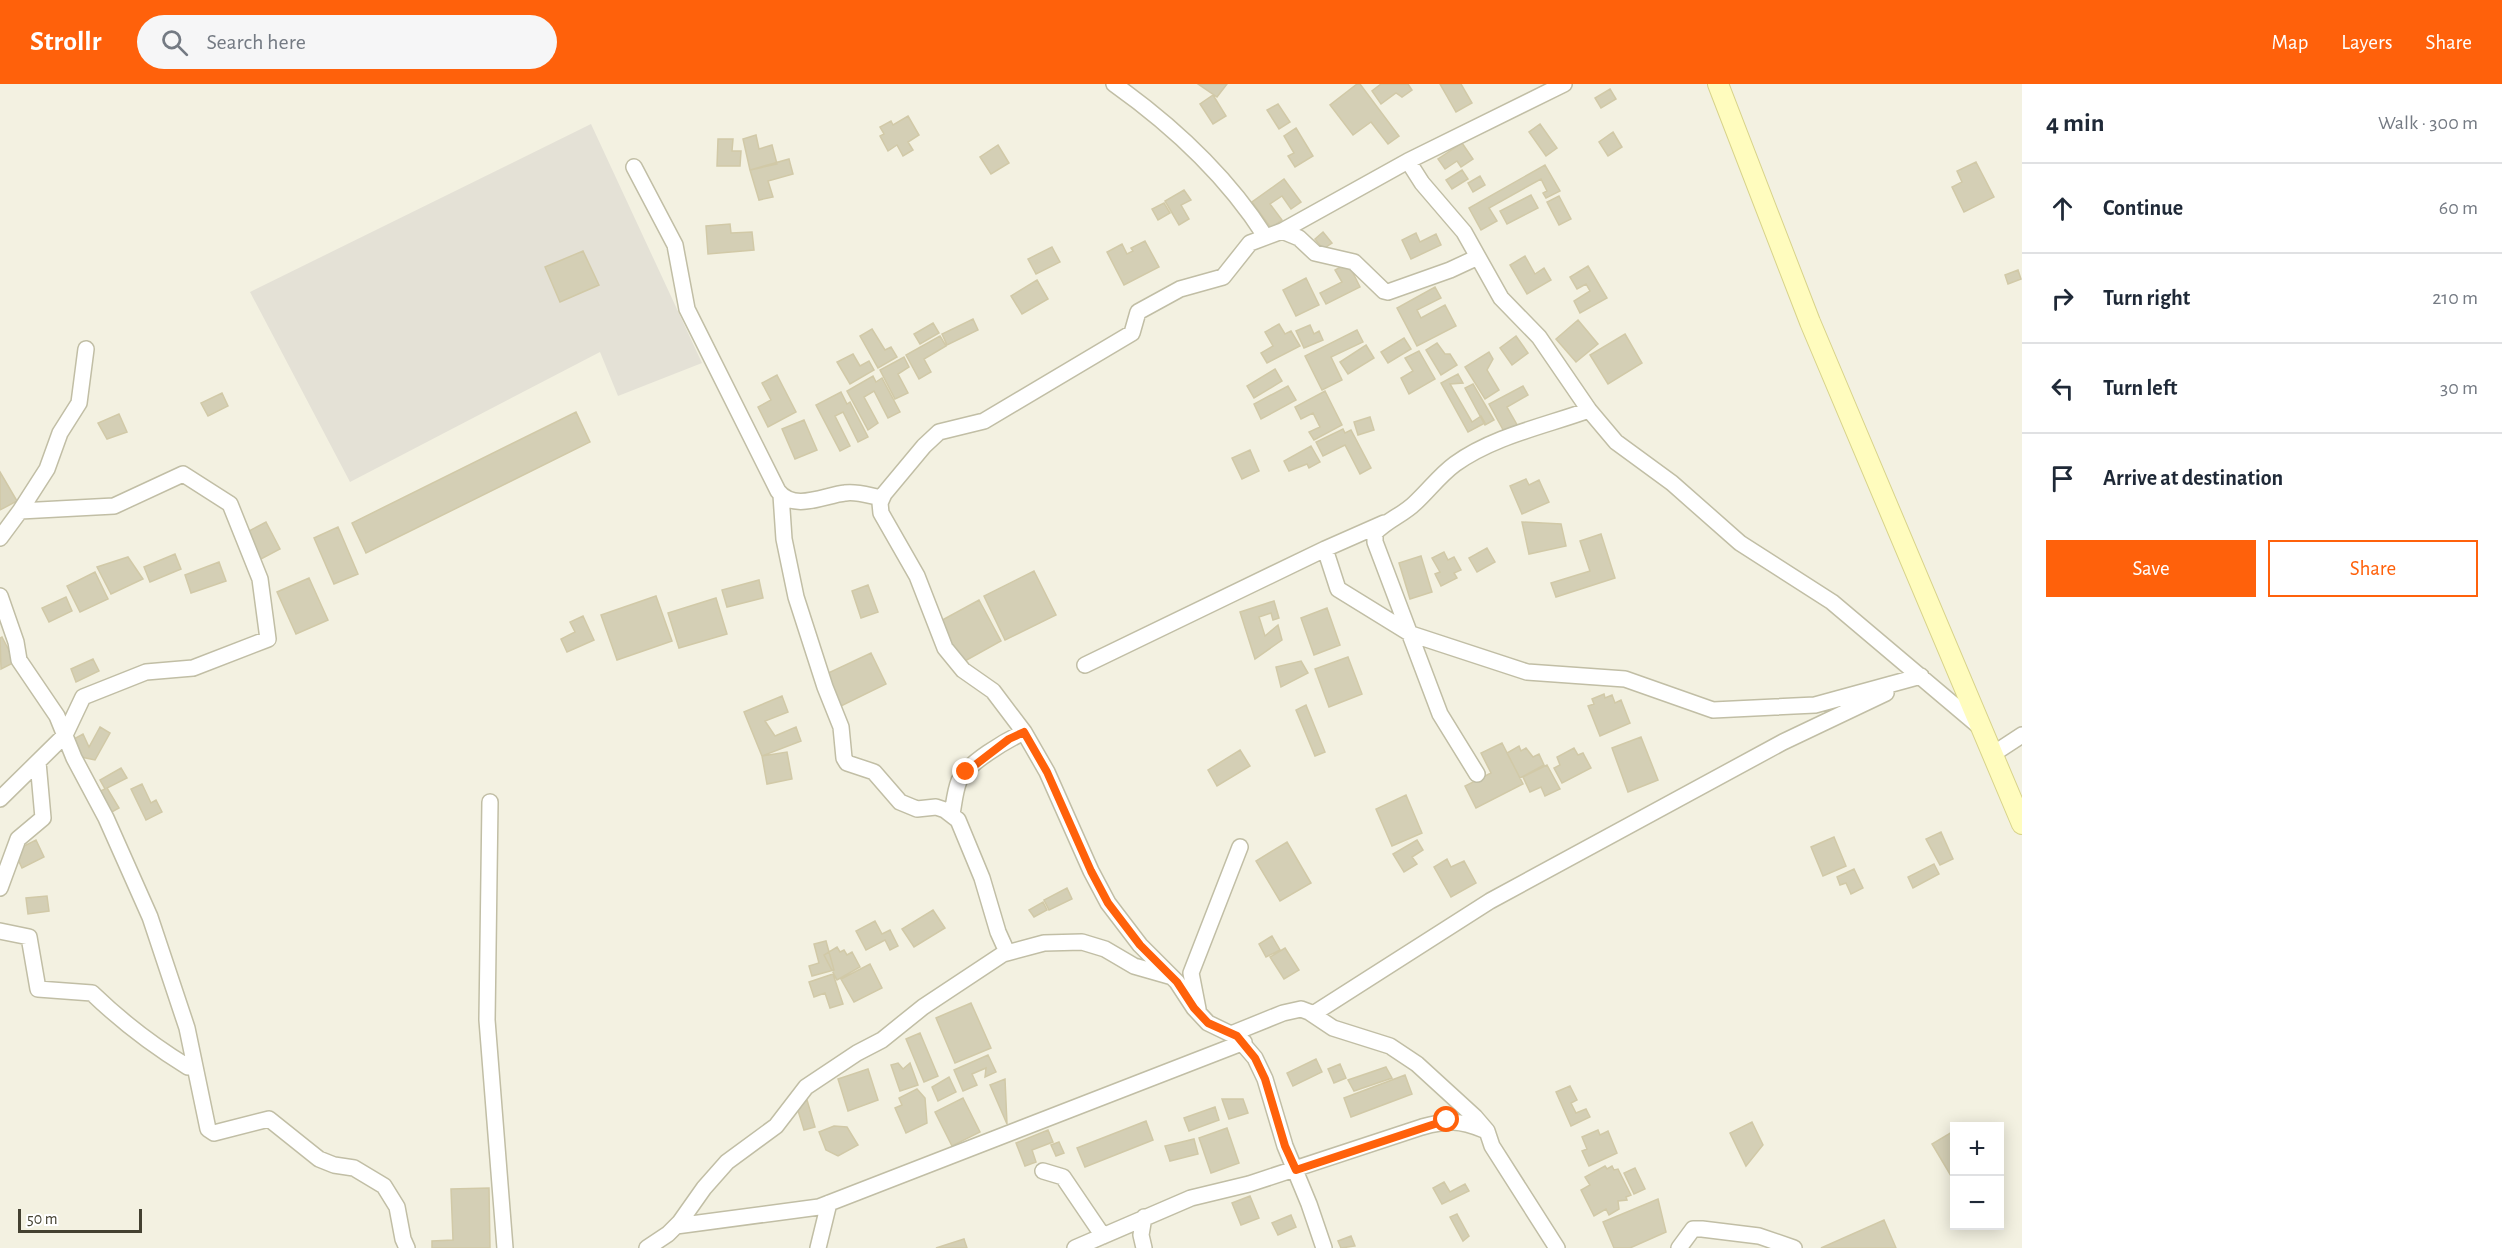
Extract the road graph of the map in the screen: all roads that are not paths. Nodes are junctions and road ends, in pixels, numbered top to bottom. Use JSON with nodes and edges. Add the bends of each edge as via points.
{"nodes":[{"id":1,"x":1114,"y":84,"type":"edge"},
{"id":2,"x":1564,"y":84,"type":"edge"},
{"id":3,"x":1718,"y":84,"type":"edge"},
{"id":4,"x":1408,"y":161,"type":"junction"},
{"id":5,"x":634,"y":167,"type":"dead end"},
{"id":6,"x":1282,"y":231,"type":"junction"},
{"id":7,"x":1265,"y":236,"type":"junction"},
{"id":8,"x":1478,"y":256,"type":"junction"},
{"id":9,"x":86,"y":349,"type":"dead end"},
{"id":10,"x":1589,"y":410,"type":"junction"},
{"id":11,"x":781,"y":495,"type":"junction"},
{"id":12,"x":882,"y":498,"type":"junction"},
{"id":13,"x":20,"y":511,"type":"junction"},
{"id":14,"x":1384,"y":523,"type":"junction"},
{"id":15,"x":0,"y":538,"type":"edge"},
{"id":16,"x":1325,"y":549,"type":"junction"},
{"id":17,"x":0,"y":596,"type":"edge"},
{"id":18,"x":1411,"y":634,"type":"junction"},
{"id":19,"x":1086,"y":665,"type":"dead end"},
{"id":20,"x":1921,"y":676,"type":"junction"},
{"id":21,"x":1982,"y":729,"type":"junction"},
{"id":22,"x":1024,"y":732,"type":"junction"},
{"id":23,"x":65,"y":735,"type":"junction"},
{"id":24,"x":2021,"y":736,"type":"edge"},
{"id":25,"x":1993,"y":754,"type":"junction"},
{"id":26,"x":38,"y":762,"type":"junction"},
{"id":27,"x":1477,"y":774,"type":"dead end"},
{"id":28,"x":0,"y":799,"type":"edge"},
{"id":29,"x":490,"y":802,"type":"dead end"},
{"id":30,"x":952,"y":814,"type":"junction"},
{"id":31,"x":2022,"y":824,"type":"edge"},
{"id":32,"x":1240,"y":847,"type":"dead end"},
{"id":33,"x":0,"y":888,"type":"edge"},
{"id":34,"x":0,"y":931,"type":"edge"},
{"id":35,"x":1007,"y":952,"type":"junction"},
{"id":36,"x":1169,"y":976,"type":"junction"},
{"id":37,"x":1198,"y":1012,"type":"junction"},
{"id":38,"x":1313,"y":1014,"type":"junction"},
{"id":39,"x":1230,"y":1034,"type":"junction"},
{"id":40,"x":1244,"y":1042,"type":"junction"},
{"id":41,"x":188,"y":1067,"type":"dead end"},
{"id":42,"x":1487,"y":1131,"type":"junction"},
{"id":43,"x":1296,"y":1170,"type":"junction"},
{"id":44,"x":1043,"y":1172,"type":"dead end"},
{"id":45,"x":829,"y":1203,"type":"junction"},
{"id":46,"x":1144,"y":1217,"type":"junction"},
{"id":47,"x":676,"y":1226,"type":"junction"},
{"id":48,"x":1103,"y":1236,"type":"junction"},
{"id":49,"x":407,"y":1248,"type":"edge"},
{"id":50,"x":505,"y":1248,"type":"edge"},
{"id":51,"x":647,"y":1248,"type":"edge"},
{"id":52,"x":818,"y":1248,"type":"edge"},
{"id":53,"x":1075,"y":1248,"type":"edge"},
{"id":54,"x":1144,"y":1248,"type":"edge"},
{"id":55,"x":1324,"y":1248,"type":"edge"},
{"id":56,"x":1557,"y":1248,"type":"edge"},
{"id":57,"x":1679,"y":1248,"type":"edge"},
{"id":58,"x":1794,"y":1248,"type":"edge"}],
"edges":[{"from":1,"to":7,"type":"street","via":[[1206,162],[1249,211]]},
{"from":2,"to":4,"type":"street"},
{"from":3,"to":21,"type":"main road","via":[[1810,322]]},
{"from":4,"to":6,"type":"street"},
{"from":4,"to":8,"type":"street"},
{"from":5,"to":11,"type":"street","via":[[675,245],[687,309]]},
{"from":6,"to":7,"type":"street"},
{"from":6,"to":8,"type":"street","via":[[1299,238],[1315,253],[1354,262],[1388,292]]},
{"from":7,"to":12,"type":"street","via":[[1246,246],[1223,277],[1180,289],[1138,312],[1132,333],[1123,339],[984,421],[939,432]]},
{"from":8,"to":10,"type":"street","via":[[1498,292],[1539,337]]},
{"from":9,"to":13,"type":"street","via":[[79,403],[60,433],[47,469]]},
{"from":10,"to":14,"type":"street","via":[[1476,451],[1447,471],[1413,505]]},
{"from":10,"to":20,"type":"street","via":[[1616,442],[1672,483],[1740,543],[1832,602]]},
{"from":11,"to":12,"type":"street","via":[[801,501],[853,493]]},
{"from":11,"to":30,"type":"street","via":[[784,539],[796,597],[841,727],[844,758],[847,763],[874,772],[900,802],[917,809],[936,807]]},
{"from":12,"to":22,"type":"street","via":[[883,520],[917,576],[945,648],[963,670],[993,691]]},
{"from":13,"to":15,"type":"street"},
{"from":13,"to":23,"type":"street","via":[[114,506],[183,474],[230,504],[260,579],[268,639],[193,668],[146,672],[83,697]]},
{"from":14,"to":16,"type":"street"},
{"from":14,"to":18,"type":"street","via":[[1375,533],[1375,542]]},
{"from":16,"to":18,"type":"street","via":[[1338,589]]},
{"from":16,"to":19,"type":"street"},
{"from":17,"to":23,"type":"street","via":[[20,660],[48,700]]},
{"from":18,"to":20,"type":"street","via":[[1527,672],[1624,679],[1713,710],[1815,705]]},
{"from":18,"to":27,"type":"street","via":[[1440,714]]},
{"from":20,"to":21,"type":"street"},
{"from":20,"to":38,"type":"street","via":[[1783,742],[1490,901]]},
{"from":21,"to":25,"type":"main road"},
{"from":22,"to":30,"type":"street","via":[[966,772],[959,782]]},
{"from":22,"to":36,"type":"street","via":[[1047,772],[1108,903]]},
{"from":23,"to":26,"type":"street"},
{"from":23,"to":49,"type":"street","via":[[150,917],[186,1028],[208,1129],[214,1133],[269,1119],[319,1159],[362,1171],[393,1197]]},
{"from":24,"to":25,"type":"street"},
{"from":25,"to":31,"type":"main road"},
{"from":26,"to":28,"type":"street"},
{"from":26,"to":33,"type":"street","via":[[42,818],[18,839]]},
{"from":29,"to":50,"type":"street","via":[[487,1020]]},
{"from":30,"to":35,"type":"street","via":[[973,855]]},
{"from":32,"to":37,"type":"street","via":[[1191,973]]},
{"from":34,"to":41,"type":"street","via":[[29,937],[38,989],[92,993],[136,1033]]},
{"from":35,"to":36,"type":"street","via":[[1044,943],[1082,942],[1105,949],[1134,966]]},
{"from":35,"to":47,"type":"street","via":[[923,1007],[882,1040],[806,1087],[776,1126],[722,1168]]},
{"from":36,"to":37,"type":"street"},
{"from":37,"to":39,"type":"street","via":[[1212,1027]]},
{"from":38,"to":39,"type":"street","via":[[1296,1009]]},
{"from":38,"to":42,"type":"street","via":[[1333,1028],[1405,1054]]},
{"from":39,"to":40,"type":"street"},
{"from":40,"to":43,"type":"street","via":[[1265,1079]]},
{"from":40,"to":45,"type":"street"},
{"from":42,"to":43,"type":"street","via":[[1447,1120]]},
{"from":42,"to":56,"type":"street","via":[[1492,1146]]},
{"from":43,"to":46,"type":"street","via":[[1191,1198]]},
{"from":43,"to":55,"type":"street"},
{"from":44,"to":48,"type":"street","via":[[1063,1177]]},
{"from":45,"to":47,"type":"street"},
{"from":45,"to":52,"type":"street"},
{"from":46,"to":48,"type":"street"},
{"from":46,"to":54,"type":"street"},
{"from":47,"to":51,"type":"street"},
{"from":48,"to":53,"type":"street"},
{"from":57,"to":58,"type":"street","via":[[1693,1229],[1702,1229],[1759,1236]]}]}
